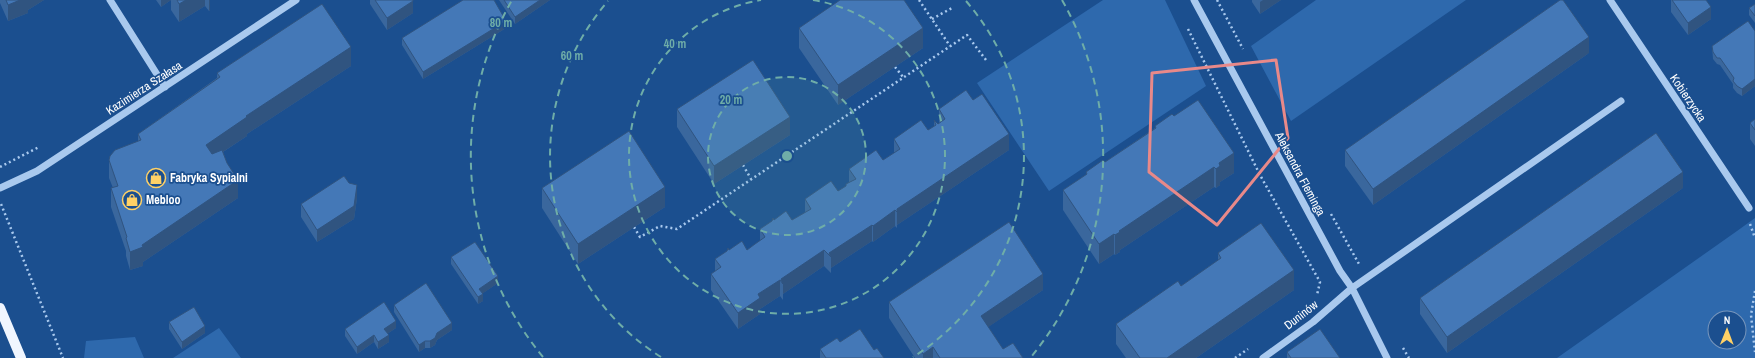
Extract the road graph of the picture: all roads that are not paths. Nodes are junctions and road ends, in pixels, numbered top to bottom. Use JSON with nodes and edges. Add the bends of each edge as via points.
{"nodes":[{"id":1,"x":110,"y":0,"type":"edge"},
{"id":2,"x":296,"y":0,"type":"edge"},
{"id":3,"x":1194,"y":0,"type":"edge"},
{"id":4,"x":1610,"y":0,"type":"edge"},
{"id":5,"x":165,"y":87,"type":"junction"},
{"id":6,"x":1620,"y":102,"type":"dead end"},
{"id":7,"x":0,"y":188,"type":"edge"},
{"id":8,"x":1749,"y":208,"type":"dead end"},
{"id":9,"x":1352,"y":288,"type":"junction"},
{"id":10,"x":0,"y":308,"type":"edge"},
{"id":11,"x":21,"y":358,"type":"edge"},
{"id":12,"x":1263,"y":358,"type":"edge"},
{"id":13,"x":1387,"y":358,"type":"edge"}],
"edges":[{"from":1,"to":5,"type":"street"},
{"from":2,"to":5,"type":"street","name":"Kazimierza Szałasa"},
{"from":3,"to":9,"type":"street","name":"Aleksandra Fleminga","via":[[1336,264]]},
{"from":4,"to":8,"type":"street","name":"Kobierzycka"},
{"from":5,"to":7,"type":"street","name":"Kazimierza Szałasa","via":[[37,170]]},
{"from":6,"to":9,"type":"street","name":"Duninów"},
{"from":9,"to":12,"type":"street","name":"Duninów","via":[[1313,322]]},
{"from":9,"to":13,"type":"street","name":"Aleksandra Fleminga"},
{"from":10,"to":11,"type":"main road"}]}
